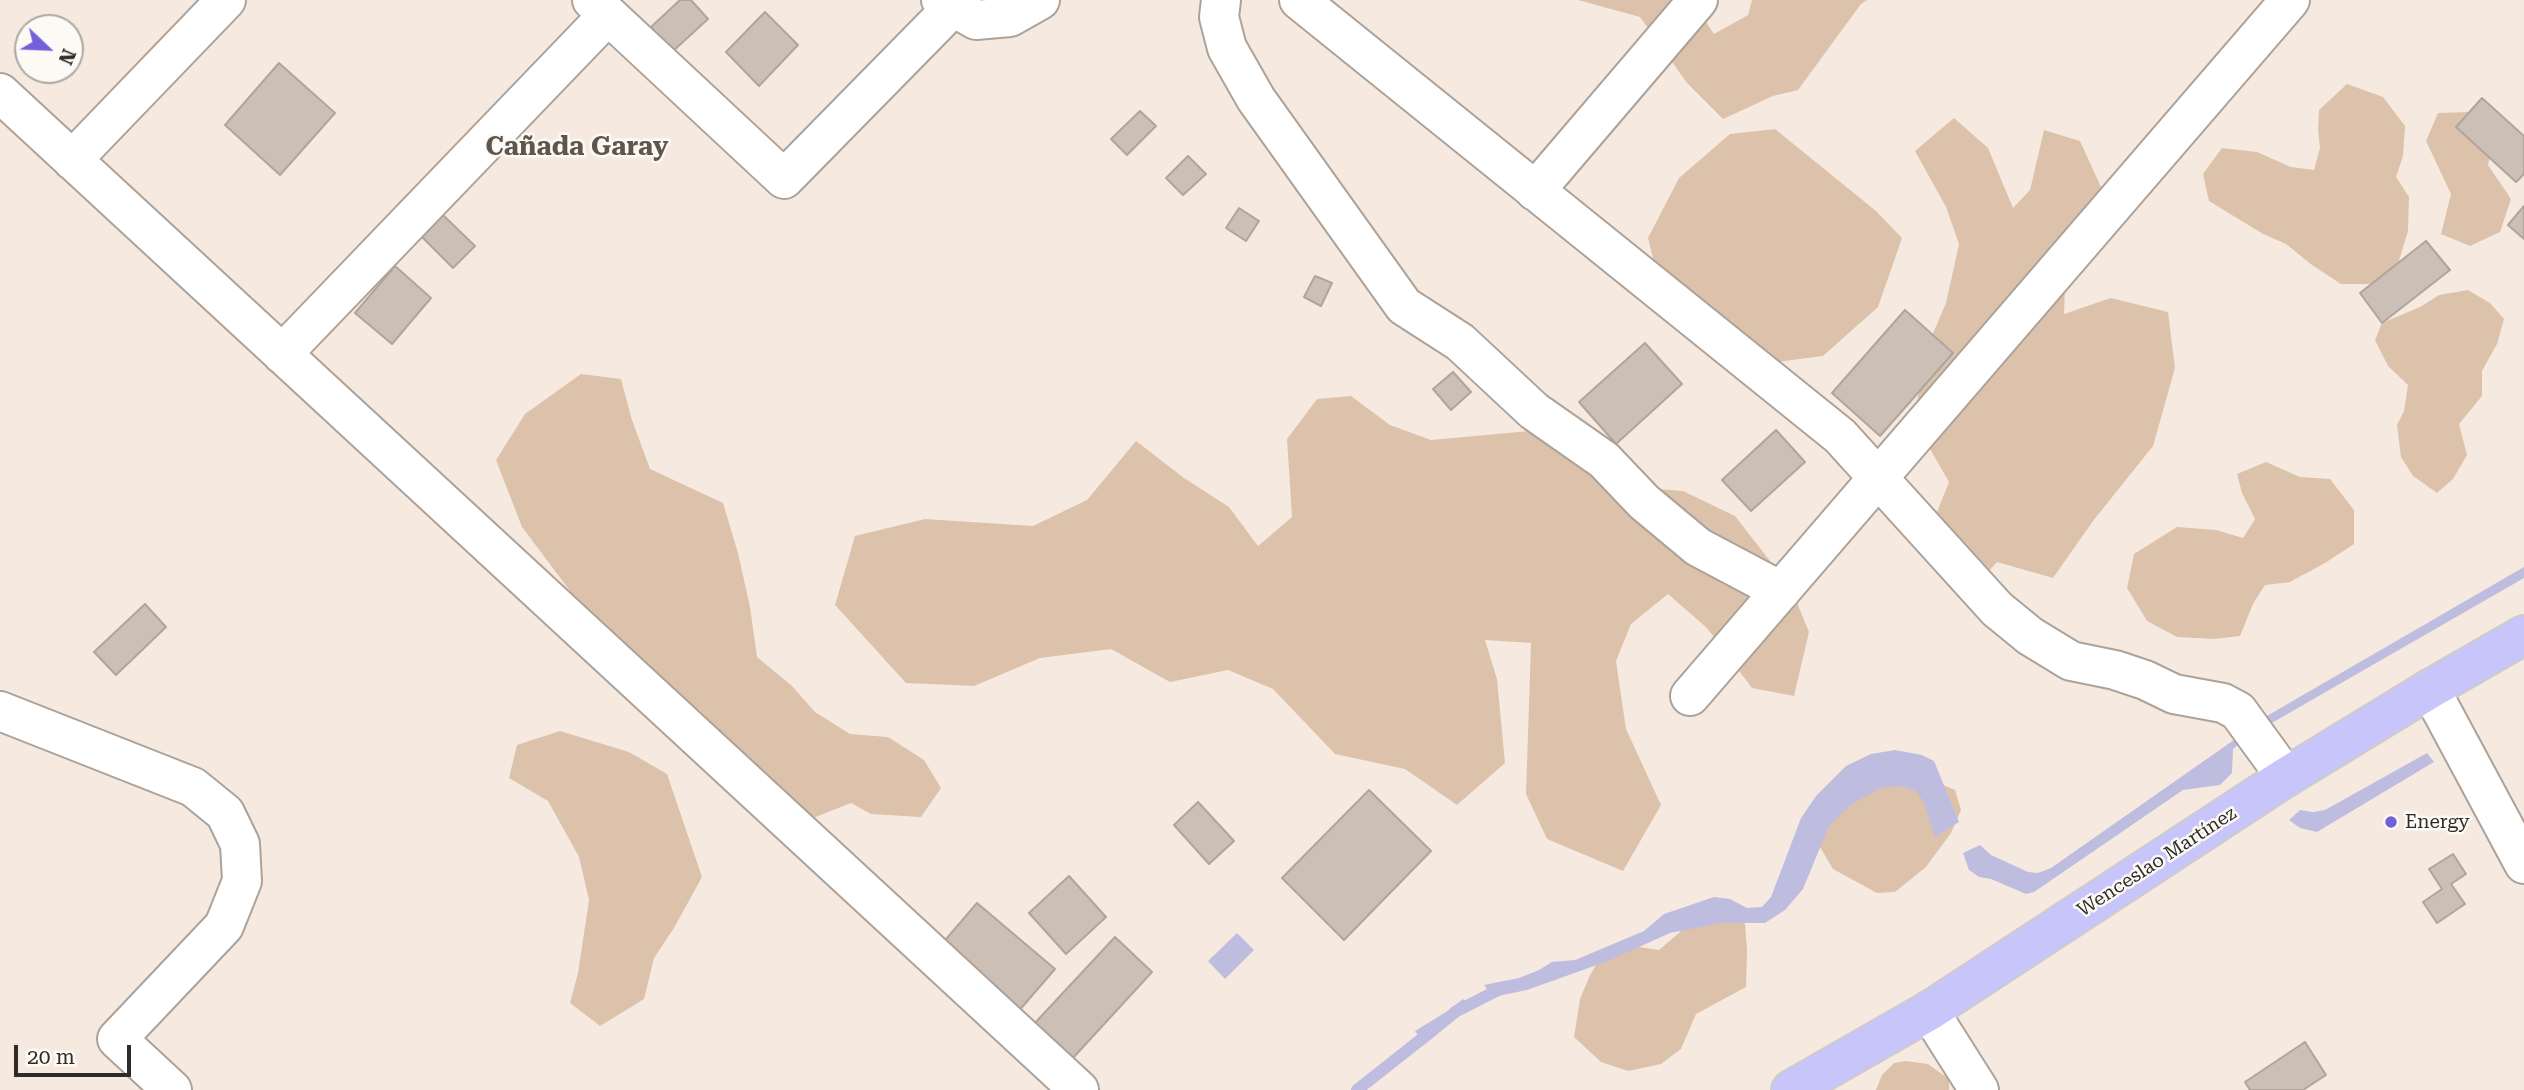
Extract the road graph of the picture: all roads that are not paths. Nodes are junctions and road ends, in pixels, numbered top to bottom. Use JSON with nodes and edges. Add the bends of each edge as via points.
{"nodes":[{"id":1,"x":226,"y":0,"type":"edge"},
{"id":2,"x":1040,"y":0,"type":"edge"},
{"id":3,"x":1221,"y":0,"type":"edge"},
{"id":4,"x":1298,"y":0,"type":"edge"},
{"id":5,"x":1698,"y":0,"type":"edge"},
{"id":6,"x":2290,"y":0,"type":"edge"},
{"id":7,"x":946,"y":4,"type":"edge"},
{"id":8,"x":600,"y":8,"type":"edge"},
{"id":9,"x":0,"y":93,"type":"edge"},
{"id":10,"x":72,"y":160,"type":"junction"},
{"id":11,"x":1535,"y":191,"type":"junction"},
{"id":12,"x":282,"y":354,"type":"junction"},
{"id":13,"x":1879,"y":478,"type":"junction"},
{"id":14,"x":1781,"y":591,"type":"junction"},
{"id":15,"x":2524,"y":635,"type":"edge"},
{"id":16,"x":2430,"y":689,"type":"junction"},
{"id":17,"x":1690,"y":696,"type":"dead end"},
{"id":18,"x":0,"y":710,"type":"edge"},
{"id":19,"x":2286,"y":778,"type":"junction"},
{"id":20,"x":2524,"y":864,"type":"edge"},
{"id":21,"x":1929,"y":1012,"type":"junction"},
{"id":22,"x":1797,"y":1088,"type":"edge"},
{"id":23,"x":172,"y":1090,"type":"edge"},
{"id":24,"x":1079,"y":1090,"type":"edge"},
{"id":25,"x":1979,"y":1090,"type":"edge"}],
"edges":[{"from":1,"to":10,"type":"street"},
{"from":2,"to":7,"type":"street","via":[[1010,17],[976,20]]},
{"from":3,"to":14,"type":"street","via":[[1219,17],[1227,48],[1256,99],[1405,306],[1460,342],[1534,411],[1604,460],[1644,502],[1699,547]]},
{"from":4,"to":11,"type":"street"},
{"from":5,"to":11,"type":"street"},
{"from":6,"to":13,"type":"street"},
{"from":7,"to":8,"type":"street","via":[[785,179]]},
{"from":8,"to":12,"type":"street"},
{"from":9,"to":10,"type":"street"},
{"from":10,"to":12,"type":"street"},
{"from":11,"to":13,"type":"street","via":[[1840,436]]},
{"from":12,"to":24,"type":"street"},
{"from":13,"to":14,"type":"street"},
{"from":13,"to":19,"type":"street","via":[[1997,609],[2030,636],[2071,661],[2115,670],[2174,694],[2238,710]]},
{"from":14,"to":17,"type":"street"},
{"from":15,"to":16,"type":"main road","name":"Wenceslao Martínez"},
{"from":16,"to":19,"type":"main road","name":"Wenceslao Martínez"},
{"from":16,"to":20,"type":"street"},
{"from":18,"to":23,"type":"street","via":[[193,787],[225,813],[240,844],[242,881],[224,926],[117,1039]]},
{"from":19,"to":21,"type":"main road","name":"Wenceslao Martínez"},
{"from":21,"to":22,"type":"main road","name":"Wenceslao Martínez"},
{"from":21,"to":25,"type":"street"}]}
